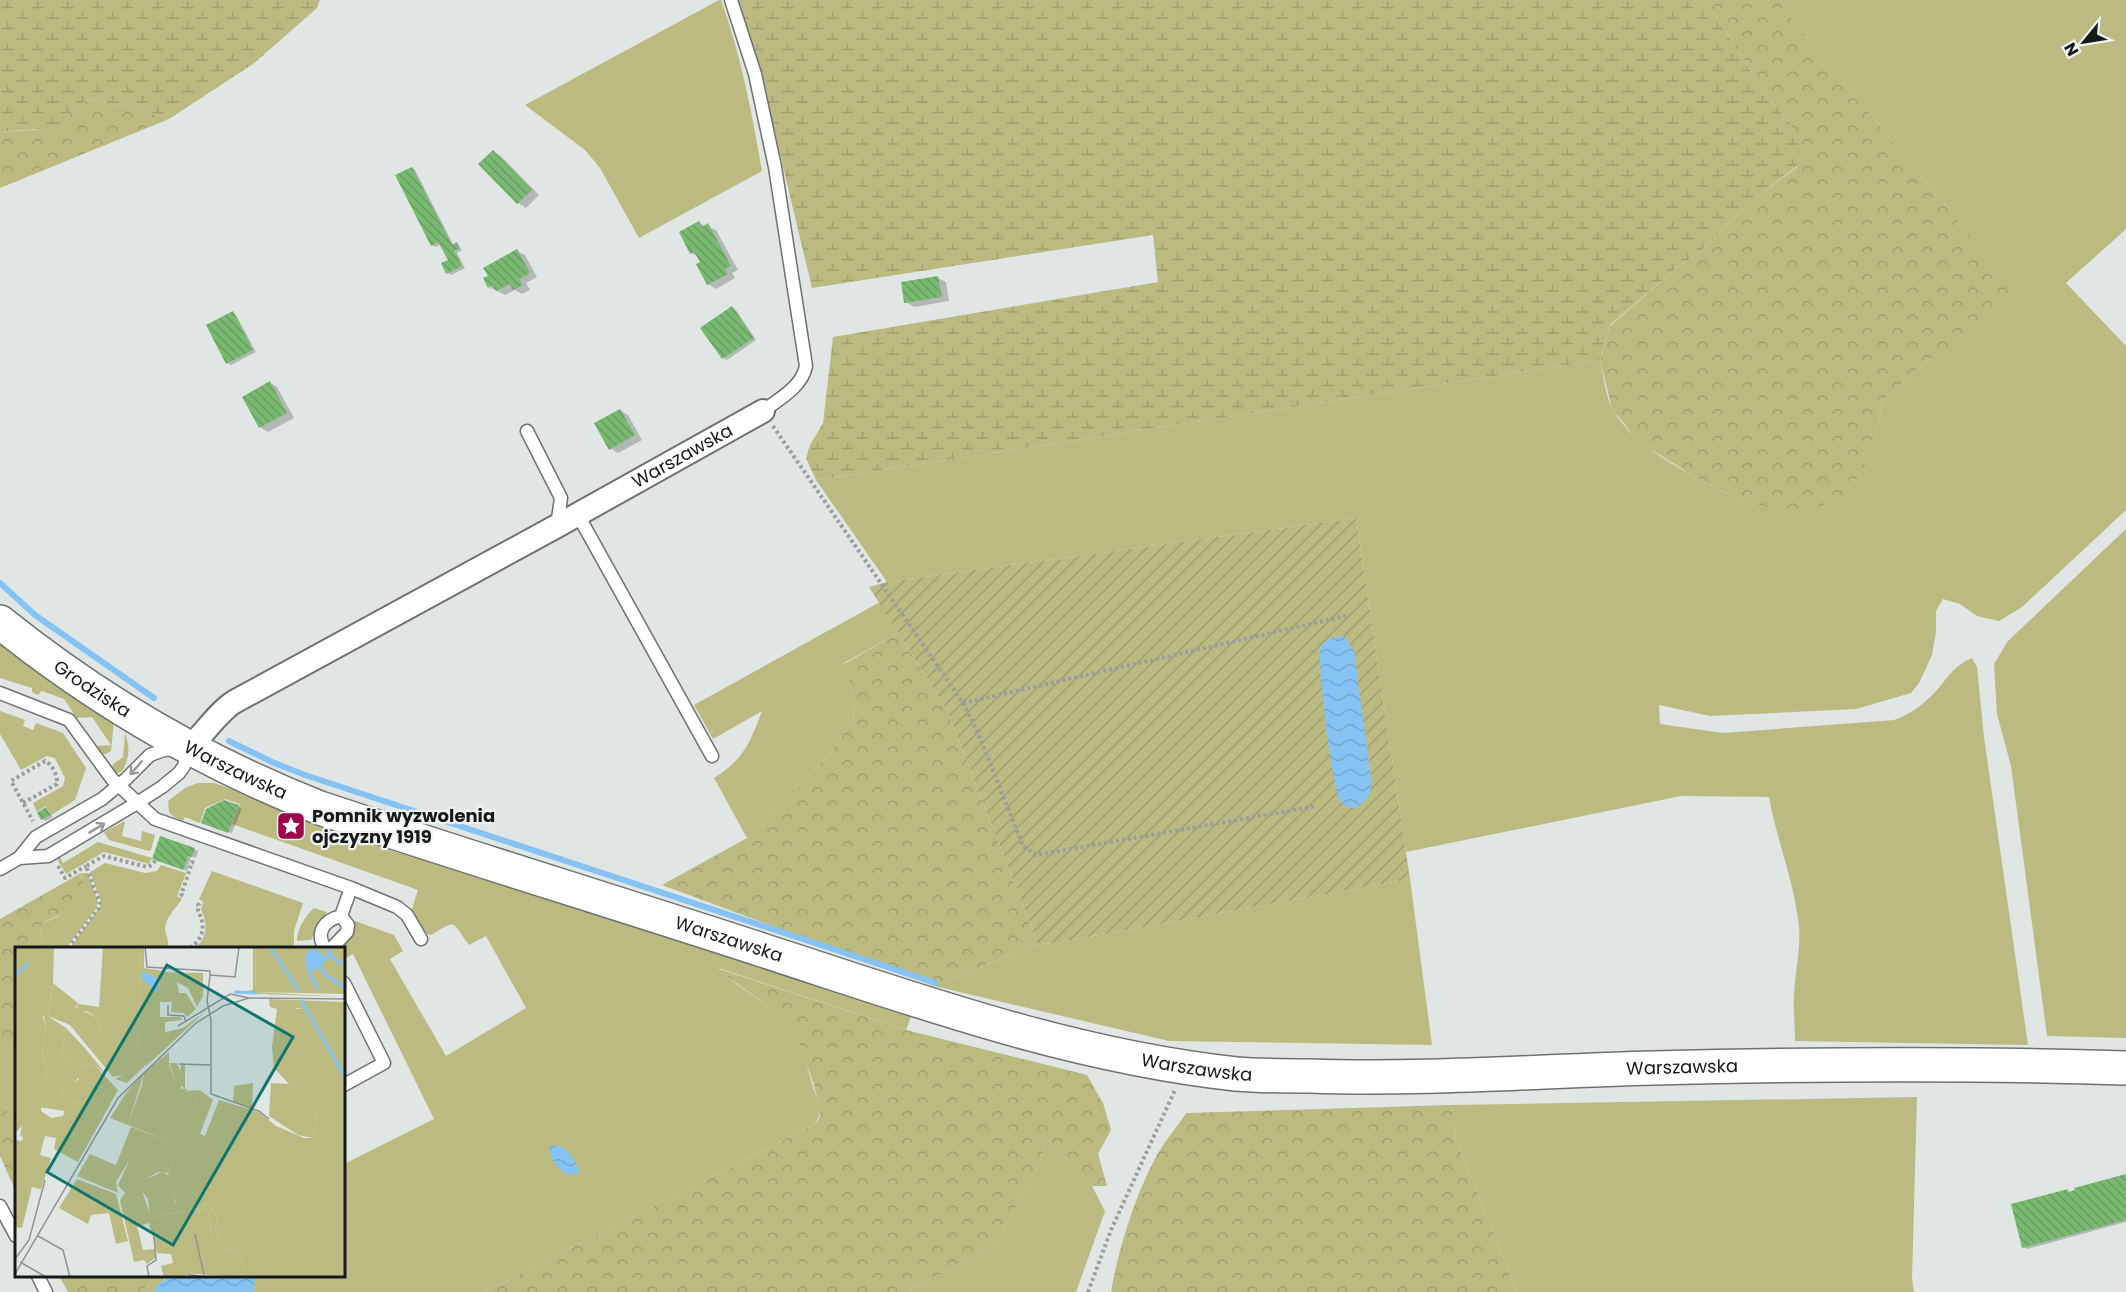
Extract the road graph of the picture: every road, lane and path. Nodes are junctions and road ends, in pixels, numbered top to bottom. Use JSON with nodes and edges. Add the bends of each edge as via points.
{"nodes":[{"id":1,"x":731,"y":0,"type":"edge"},
{"id":2,"x":763,"y":411,"type":"junction"},
{"id":3,"x":527,"y":431,"type":"dead end"},
{"id":4,"x":578,"y":514,"type":"junction"},
{"id":5,"x":557,"y":526,"type":"junction"},
{"id":6,"x":1346,"y":616,"type":"dead end"},
{"id":7,"x":0,"y":622,"type":"edge"},
{"id":8,"x":0,"y":693,"type":"edge"},
{"id":9,"x":963,"y":703,"type":"junction"},
{"id":10,"x":189,"y":748,"type":"junction"},
{"id":11,"x":712,"y":756,"type":"dead end"},
{"id":12,"x":119,"y":786,"type":"junction"},
{"id":13,"x":137,"y":803,"type":"junction"},
{"id":14,"x":23,"y":804,"type":"junction"},
{"id":15,"x":1317,"y":806,"type":"dead end"},
{"id":16,"x":33,"y":821,"type":"dead end"},
{"id":17,"x":19,"y":858,"type":"junction"},
{"id":18,"x":156,"y":860,"type":"dead end"},
{"id":19,"x":55,"y":861,"type":"dead end"},
{"id":20,"x":195,"y":863,"type":"dead end"},
{"id":21,"x":86,"y":866,"type":"junction"},
{"id":22,"x":0,"y":869,"type":"edge"},
{"id":23,"x":351,"y":888,"type":"junction"},
{"id":24,"x":183,"y":896,"type":"dead end"},
{"id":25,"x":196,"y":903,"type":"dead end"},
{"id":26,"x":341,"y":916,"type":"junction"},
{"id":27,"x":421,"y":939,"type":"dead end"},
{"id":28,"x":69,"y":947,"type":"edge"},
{"id":29,"x":191,"y":947,"type":"edge"},
{"id":30,"x":325,"y":947,"type":"edge"},
{"id":31,"x":333,"y":947,"type":"edge"},
{"id":32,"x":345,"y":985,"type":"edge"},
{"id":33,"x":1185,"y":1068,"type":"junction"},
{"id":34,"x":2126,"y":1068,"type":"edge"},
{"id":35,"x":345,"y":1083,"type":"edge"},
{"id":36,"x":0,"y":1206,"type":"edge"},
{"id":37,"x":15,"y":1234,"type":"edge"},
{"id":38,"x":39,"y":1277,"type":"edge"},
{"id":39,"x":46,"y":1292,"type":"edge"},
{"id":40,"x":1088,"y":1292,"type":"edge"}],
"edges":[{"from":1,"to":2,"type":"lane","name":"Warszawska","via":[[758,86],[775,167],[806,366],[801,380]]},
{"from":2,"to":4,"type":"street","name":"Warszawska"},
{"from":2,"to":9,"type":"path"},
{"from":3,"to":5,"type":"lane","via":[[561,498]]},
{"from":4,"to":5,"type":"street","name":"Warszawska"},
{"from":4,"to":11,"type":"lane"},
{"from":5,"to":10,"type":"street","name":"Warszawska","via":[[234,702]]},
{"from":6,"to":9,"type":"path"},
{"from":7,"to":10,"type":"main road","name":"Grodziska","via":[[69,675]]},
{"from":8,"to":12,"type":"lane","via":[[69,720]]},
{"from":9,"to":15,"type":"path","via":[[1023,846],[1036,855]]},
{"from":10,"to":12,"type":"lane","one_way":true,"via":[[150,755]]},
{"from":10,"to":13,"type":"lane","via":[[179,773]]},
{"from":10,"to":33,"type":"main road","name":"Warszawska","via":[[285,794],[380,828],[947,1010],[1059,1043]]},
{"from":12,"to":13,"type":"lane"},
{"from":12,"to":17,"type":"lane","via":[[36,837]]},
{"from":17,"to":13,"type":"lane","one_way":true,"via":[[51,855]]},
{"from":13,"to":23,"type":"lane","via":[[166,824]]},
{"from":14,"to":14,"type":"path","via":[[11,781],[45,761],[50,763],[57,784]]},
{"from":14,"to":16,"type":"path"},
{"from":17,"to":22,"type":"lane"},
{"from":18,"to":21,"type":"path","via":[[147,867],[104,856]]},
{"from":19,"to":21,"type":"path","via":[[65,878]]},
{"from":20,"to":24,"type":"path","via":[[192,862]]},
{"from":21,"to":28,"type":"path","via":[[100,904]]},
{"from":23,"to":26,"type":"lane"},
{"from":23,"to":27,"type":"lane","via":[[401,909]]},
{"from":25,"to":29,"type":"path","via":[[203,929],[200,939]]},
{"from":26,"to":30,"type":"lane","via":[[330,920],[321,931]]},
{"from":26,"to":31,"type":"lane","via":[[348,925],[347,932]]},
{"from":32,"to":35,"type":"lane","via":[[384,1063]]},
{"from":33,"to":34,"type":"main road","name":"Warszawska","via":[[1243,1074],[1436,1078],[1652,1068],[1849,1065]]},
{"from":33,"to":40,"type":"path","via":[[1111,1230]]},
{"from":36,"to":37,"type":"lane"},
{"from":38,"to":39,"type":"lane"}]}
